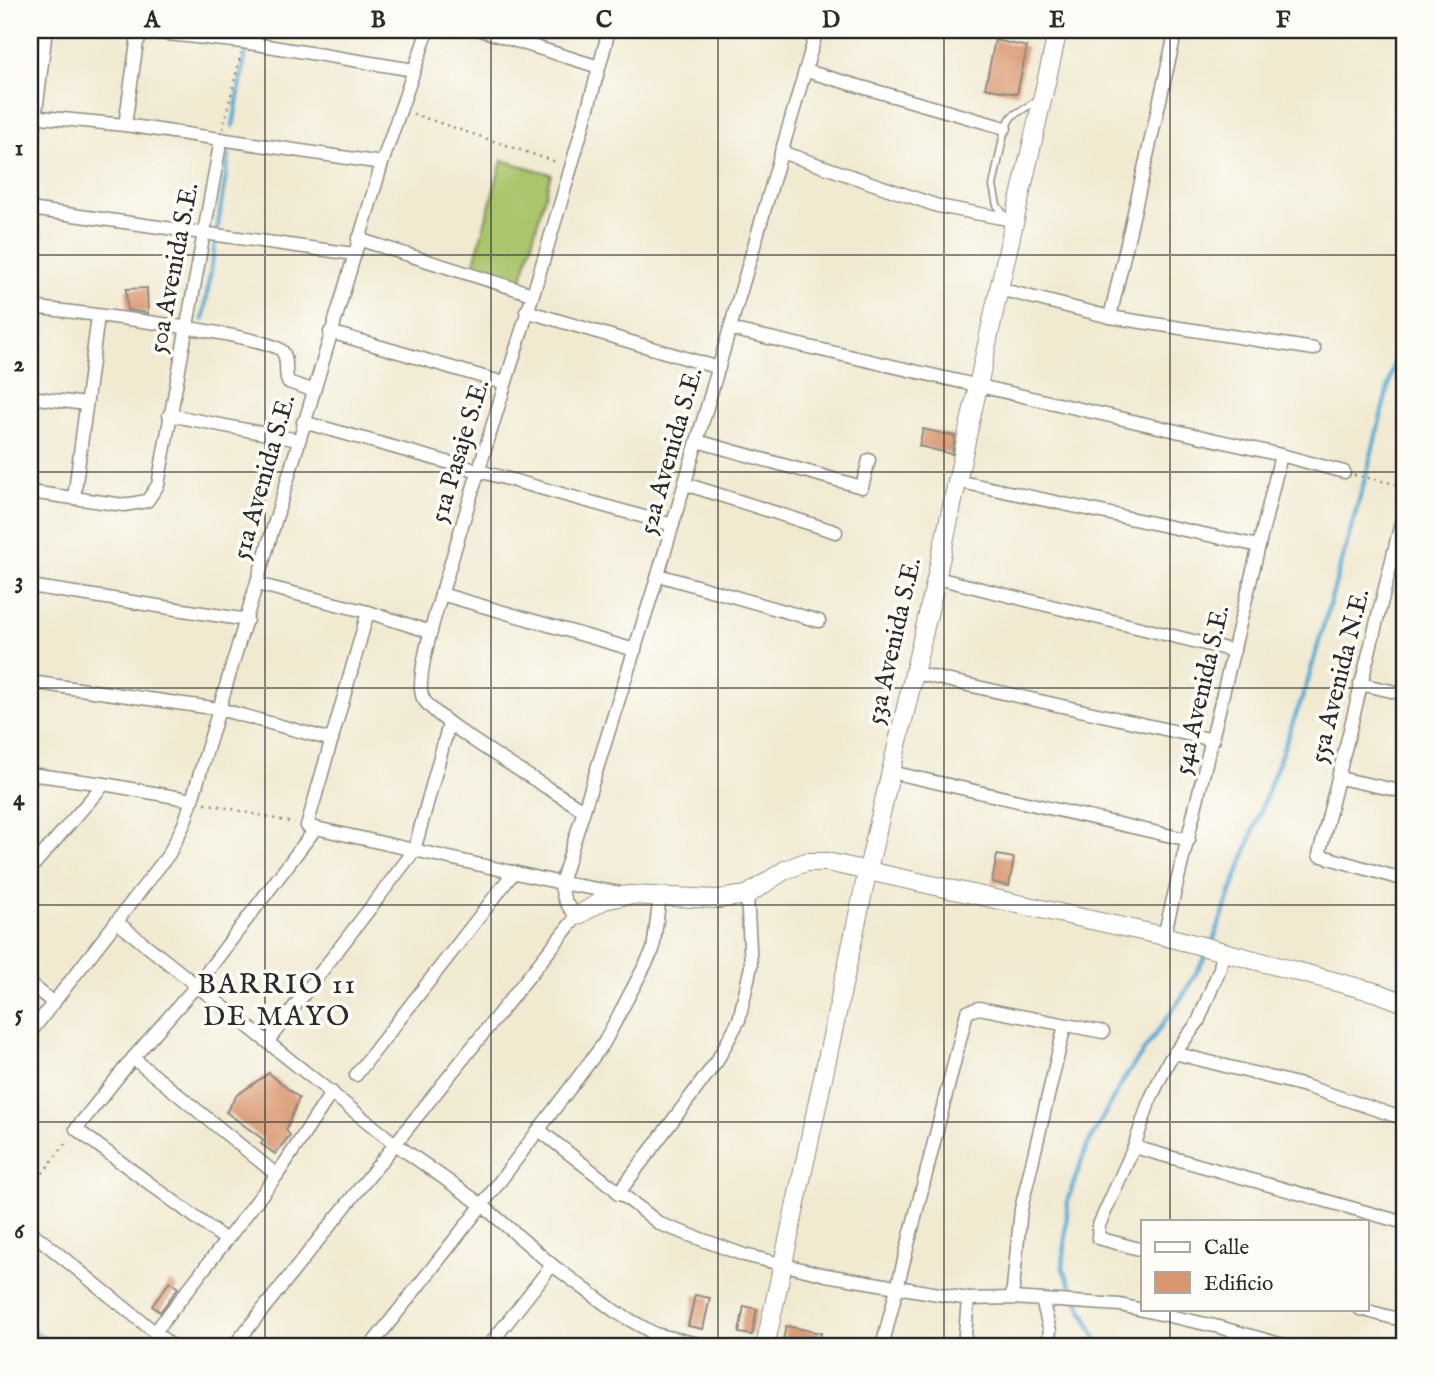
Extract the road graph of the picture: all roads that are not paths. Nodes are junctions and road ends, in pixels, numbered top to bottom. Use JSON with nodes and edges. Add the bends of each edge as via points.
{"nodes":[{"id":1,"x":46,"y":30,"type":"edge"},
{"id":2,"x":428,"y":30,"type":"edge"},
{"id":3,"x":481,"y":30,"type":"edge"},
{"id":4,"x":609,"y":30,"type":"edge"},
{"id":5,"x":817,"y":30,"type":"edge"},
{"id":6,"x":1021,"y":30,"type":"edge"},
{"id":7,"x":1176,"y":30,"type":"edge"},
{"id":8,"x":1057,"y":34,"type":"edge"},
{"id":9,"x":599,"y":67,"type":"junction"},
{"id":10,"x":414,"y":70,"type":"junction"},
{"id":11,"x":806,"y":71,"type":"junction"},
{"id":12,"x":1043,"y":97,"type":"junction"},
{"id":13,"x":33,"y":116,"type":"edge"},
{"id":14,"x":125,"y":125,"type":"junction"},
{"id":15,"x":1005,"y":128,"type":"junction"},
{"id":16,"x":221,"y":139,"type":"junction"},
{"id":17,"x":781,"y":152,"type":"junction"},
{"id":18,"x":30,"y":161,"type":"edge"},
{"id":19,"x":382,"y":163,"type":"junction"},
{"id":20,"x":30,"y":209,"type":"edge"},
{"id":21,"x":1010,"y":222,"type":"junction"},
{"id":22,"x":212,"y":234,"type":"junction"},
{"id":23,"x":358,"y":239,"type":"junction"},
{"id":24,"x":354,"y":254,"type":"junction"},
{"id":25,"x":999,"y":289,"type":"junction"},
{"id":26,"x":532,"y":294,"type":"junction"},
{"id":27,"x":30,"y":306,"type":"edge"},
{"id":28,"x":526,"y":311,"type":"junction"},
{"id":29,"x":98,"y":316,"type":"junction"},
{"id":30,"x":1110,"y":317,"type":"junction"},
{"id":31,"x":186,"y":328,"type":"junction"},
{"id":32,"x":730,"y":329,"type":"junction"},
{"id":33,"x":330,"y":332,"type":"junction"},
{"id":34,"x":1314,"y":349,"type":"dead end"},
{"id":35,"x":719,"y":368,"type":"junction"},
{"id":36,"x":504,"y":383,"type":"junction"},
{"id":37,"x":978,"y":385,"type":"junction"},
{"id":38,"x":312,"y":390,"type":"junction"},
{"id":39,"x":30,"y":397,"type":"edge"},
{"id":40,"x":86,"y":404,"type":"junction"},
{"id":41,"x":169,"y":415,"type":"junction"},
{"id":42,"x":303,"y":422,"type":"junction"},
{"id":43,"x":298,"y":440,"type":"junction"},
{"id":44,"x":697,"y":441,"type":"junction"},
{"id":45,"x":1281,"y":454,"type":"junction"},
{"id":46,"x":869,"y":460,"type":"dead end"},
{"id":47,"x":477,"y":472,"type":"junction"},
{"id":48,"x":1350,"y":473,"type":"road end"},
{"id":49,"x":957,"y":481,"type":"junction"},
{"id":50,"x":685,"y":484,"type":"junction"},
{"id":51,"x":30,"y":492,"type":"edge"},
{"id":52,"x":74,"y":498,"type":"junction"},
{"id":53,"x":1405,"y":507,"type":"edge"},
{"id":54,"x":673,"y":525,"type":"junction"},
{"id":55,"x":836,"y":532,"type":"dead end"},
{"id":56,"x":1259,"y":546,"type":"junction"},
{"id":57,"x":658,"y":575,"type":"junction"},
{"id":58,"x":936,"y":578,"type":"junction"},
{"id":59,"x":257,"y":584,"type":"junction"},
{"id":60,"x":30,"y":586,"type":"edge"},
{"id":61,"x":441,"y":594,"type":"junction"},
{"id":62,"x":368,"y":612,"type":"junction"},
{"id":63,"x":247,"y":620,"type":"junction"},
{"id":64,"x":819,"y":621,"type":"dead end"},
{"id":65,"x":431,"y":632,"type":"junction"},
{"id":66,"x":635,"y":650,"type":"junction"},
{"id":67,"x":1234,"y":651,"type":"junction"},
{"id":68,"x":915,"y":673,"type":"junction"},
{"id":69,"x":30,"y":682,"type":"edge"},
{"id":70,"x":1360,"y":684,"type":"junction"},
{"id":71,"x":1405,"y":694,"type":"edge"},
{"id":72,"x":219,"y":709,"type":"junction"},
{"id":73,"x":449,"y":724,"type":"junction"},
{"id":74,"x":332,"y":740,"type":"junction"},
{"id":75,"x":1213,"y":740,"type":"junction"},
{"id":76,"x":891,"y":772,"type":"junction"},
{"id":77,"x":30,"y":774,"type":"edge"},
{"id":78,"x":1339,"y":778,"type":"junction"},
{"id":79,"x":104,"y":784,"type":"junction"},
{"id":80,"x":1405,"y":792,"type":"edge"},
{"id":81,"x":192,"y":800,"type":"junction"},
{"id":82,"x":583,"y":810,"type":"junction"},
{"id":83,"x":311,"y":827,"type":"junction"},
{"id":84,"x":1189,"y":840,"type":"junction"},
{"id":85,"x":414,"y":851,"type":"junction"},
{"id":86,"x":30,"y":869,"type":"edge"},
{"id":87,"x":868,"y":869,"type":"junction"},
{"id":88,"x":513,"y":872,"type":"junction"},
{"id":89,"x":1405,"y":880,"type":"edge"},
{"id":90,"x":561,"y":883,"type":"junction"},
{"id":91,"x":628,"y":895,"type":"junction"},
{"id":92,"x":660,"y":895,"type":"junction"},
{"id":93,"x":747,"y":895,"type":"junction"},
{"id":94,"x":577,"y":916,"type":"junction"},
{"id":95,"x":117,"y":922,"type":"junction"},
{"id":96,"x":1164,"y":936,"type":"junction"},
{"id":97,"x":1215,"y":949,"type":"junction"},
{"id":98,"x":30,"y":984,"type":"edge"},
{"id":99,"x":197,"y":985,"type":"junction"},
{"id":100,"x":54,"y":1003,"type":"junction"},
{"id":101,"x":1405,"y":1003,"type":"edge"},
{"id":102,"x":1065,"y":1025,"type":"junction"},
{"id":103,"x":1103,"y":1032,"type":"dead end"},
{"id":104,"x":30,"y":1033,"type":"edge"},
{"id":105,"x":268,"y":1041,"type":"junction"},
{"id":106,"x":1174,"y":1053,"type":"junction"},
{"id":107,"x":133,"y":1058,"type":"junction"},
{"id":108,"x":356,"y":1075,"type":"dead end"},
{"id":109,"x":332,"y":1092,"type":"junction"},
{"id":110,"x":1405,"y":1119,"type":"edge"},
{"id":111,"x":538,"y":1130,"type":"junction"},
{"id":112,"x":394,"y":1143,"type":"junction"},
{"id":113,"x":1134,"y":1147,"type":"junction"},
{"id":114,"x":277,"y":1175,"type":"junction"},
{"id":115,"x":618,"y":1194,"type":"junction"},
{"id":116,"x":482,"y":1205,"type":"junction"},
{"id":117,"x":1405,"y":1223,"type":"edge"},
{"id":118,"x":30,"y":1231,"type":"edge"},
{"id":119,"x":226,"y":1240,"type":"junction"},
{"id":120,"x":1141,"y":1249,"type":"edge"},
{"id":121,"x":552,"y":1265,"type":"junction"},
{"id":122,"x":783,"y":1265,"type":"junction"},
{"id":123,"x":897,"y":1286,"type":"junction"},
{"id":124,"x":1012,"y":1298,"type":"junction"},
{"id":125,"x":968,"y":1299,"type":"junction"},
{"id":126,"x":1046,"y":1301,"type":"junction"},
{"id":127,"x":1364,"y":1310,"type":"edge"},
{"id":128,"x":1405,"y":1321,"type":"edge"},
{"id":129,"x":155,"y":1332,"type":"junction"},
{"id":130,"x":655,"y":1334,"type":"junction"},
{"id":131,"x":173,"y":1347,"type":"edge"},
{"id":132,"x":233,"y":1347,"type":"edge"},
{"id":133,"x":370,"y":1347,"type":"edge"},
{"id":134,"x":488,"y":1347,"type":"edge"},
{"id":135,"x":647,"y":1347,"type":"edge"},
{"id":136,"x":712,"y":1347,"type":"edge"},
{"id":137,"x":765,"y":1347,"type":"edge"},
{"id":138,"x":882,"y":1347,"type":"edge"},
{"id":139,"x":964,"y":1347,"type":"edge"},
{"id":140,"x":1048,"y":1347,"type":"edge"},
{"id":141,"x":1290,"y":1347,"type":"edge"}],
"edges":[{"from":1,"to":13,"type":"street"},
{"from":2,"to":10,"type":"street","name":"51a Avenida S.E."},
{"from":3,"to":9,"type":"street"},
{"from":4,"to":9,"type":"street","name":"51a Pasaje S.E."},
{"from":5,"to":11,"type":"street","name":"52a Avenida S.E."},
{"from":6,"to":8,"type":"street"},
{"from":7,"to":30,"type":"street"},
{"from":8,"to":12,"type":"street","name":"53a Avenida S.E."},
{"from":9,"to":26,"type":"street","name":"51a Pasaje S.E."},
{"from":10,"to":14,"type":"street","via":[[149,32],[137,41]]},
{"from":10,"to":19,"type":"street","name":"51a Avenida S.E."},
{"from":11,"to":15,"type":"street"},
{"from":11,"to":17,"type":"street","name":"52a Avenida S.E."},
{"from":12,"to":15,"type":"lane","via":[[1012,116]]},
{"from":12,"to":21,"type":"street","name":"53a Avenida S.E."},
{"from":13,"to":14,"type":"street"},
{"from":13,"to":18,"type":"street"},
{"from":14,"to":16,"type":"street"},
{"from":15,"to":21,"type":"lane","via":[[993,186],[998,205]]},
{"from":16,"to":19,"type":"street"},
{"from":16,"to":22,"type":"street","name":"50a Avenida S.E."},
{"from":17,"to":21,"type":"street","via":[[938,206]]},
{"from":17,"to":32,"type":"street","name":"52a Avenida S.E."},
{"from":19,"to":23,"type":"street","name":"51a Avenida S.E."},
{"from":20,"to":22,"type":"street"},
{"from":21,"to":25,"type":"street","name":"53a Avenida S.E."},
{"from":22,"to":24,"type":"street"},
{"from":22,"to":31,"type":"street","name":"50a Avenida S.E."},
{"from":23,"to":24,"type":"street","name":"51a Avenida S.E."},
{"from":23,"to":26,"type":"street"},
{"from":24,"to":33,"type":"street","name":"51a Avenida S.E."},
{"from":25,"to":30,"type":"street"},
{"from":25,"to":37,"type":"street","name":"53a Avenida S.E."},
{"from":26,"to":28,"type":"street","name":"51a Pasaje S.E."},
{"from":27,"to":29,"type":"street"},
{"from":28,"to":35,"type":"street"},
{"from":28,"to":36,"type":"street","name":"51a Pasaje S.E."},
{"from":29,"to":31,"type":"street"},
{"from":29,"to":40,"type":"street"},
{"from":30,"to":34,"type":"street"},
{"from":31,"to":38,"type":"street","via":[[274,346],[286,359],[288,382]]},
{"from":31,"to":41,"type":"street","name":"50a Avenida S.E."},
{"from":32,"to":35,"type":"street","name":"52a Avenida S.E."},
{"from":32,"to":37,"type":"street"},
{"from":33,"to":36,"type":"street"},
{"from":33,"to":38,"type":"street","name":"51a Avenida S.E."},
{"from":35,"to":44,"type":"street","name":"52a Avenida S.E."},
{"from":36,"to":47,"type":"street","name":"51a Pasaje S.E."},
{"from":37,"to":45,"type":"street"},
{"from":37,"to":49,"type":"street","name":"53a Avenida S.E."},
{"from":38,"to":42,"type":"street","name":"51a Avenida S.E."},
{"from":39,"to":40,"type":"street"},
{"from":40,"to":52,"type":"street"},
{"from":41,"to":43,"type":"street"},
{"from":41,"to":52,"type":"street","name":"50a Avenida S.E.","via":[[158,485],[147,501],[124,505]]},
{"from":42,"to":43,"type":"street","name":"51a Avenida S.E."},
{"from":42,"to":47,"type":"street"},
{"from":43,"to":59,"type":"street","name":"51a Avenida S.E."},
{"from":44,"to":46,"type":"street","via":[[862,487]]},
{"from":44,"to":50,"type":"street","name":"52a Avenida S.E."},
{"from":45,"to":48,"type":"street"},
{"from":45,"to":56,"type":"street","name":"54a Avenida S.E."},
{"from":47,"to":54,"type":"street"},
{"from":47,"to":61,"type":"street","name":"51a Pasaje S.E."},
{"from":49,"to":56,"type":"street"},
{"from":49,"to":58,"type":"street","name":"53a Avenida S.E."},
{"from":50,"to":54,"type":"street","name":"52a Avenida S.E."},
{"from":50,"to":55,"type":"street"},
{"from":51,"to":52,"type":"street"},
{"from":53,"to":70,"type":"street","name":"55a Avenida N.E."},
{"from":54,"to":57,"type":"street","name":"52a Avenida S.E."},
{"from":56,"to":67,"type":"street","name":"54a Avenida S.E."},
{"from":57,"to":64,"type":"street"},
{"from":57,"to":66,"type":"street","name":"52a Avenida S.E."},
{"from":58,"to":67,"type":"street"},
{"from":58,"to":68,"type":"street","name":"53a Avenida S.E."},
{"from":59,"to":62,"type":"street"},
{"from":59,"to":63,"type":"street","name":"51a Avenida S.E."},
{"from":60,"to":63,"type":"street"},
{"from":61,"to":65,"type":"street","name":"51a Pasaje S.E."},
{"from":61,"to":66,"type":"street"},
{"from":62,"to":65,"type":"street"},
{"from":62,"to":74,"type":"street"},
{"from":63,"to":72,"type":"street","name":"51a Avenida S.E."},
{"from":65,"to":73,"type":"street","name":"51a Pasaje S.E.","via":[[419,681],[423,699]]},
{"from":66,"to":82,"type":"street","name":"52a Avenida S.E."},
{"from":67,"to":75,"type":"street","name":"54a Avenida S.E."},
{"from":68,"to":75,"type":"street"},
{"from":68,"to":76,"type":"street","name":"53a Avenida S.E."},
{"from":69,"to":72,"type":"street"},
{"from":70,"to":71,"type":"street"},
{"from":70,"to":78,"type":"street","name":"55a Avenida N.E."},
{"from":72,"to":74,"type":"street"},
{"from":72,"to":81,"type":"street","name":"51a Avenida S.E."},
{"from":73,"to":82,"type":"street","name":"51a Pasaje S.E."},
{"from":73,"to":85,"type":"street"},
{"from":74,"to":83,"type":"street"},
{"from":75,"to":84,"type":"street","name":"54a Avenida S.E."},
{"from":76,"to":84,"type":"street"},
{"from":76,"to":87,"type":"street","name":"53a Avenida S.E."},
{"from":77,"to":79,"type":"street"},
{"from":78,"to":80,"type":"street"},
{"from":78,"to":89,"type":"street","name":"55a Avenida N.E.","via":[[1319,855]]},
{"from":79,"to":81,"type":"street"},
{"from":79,"to":86,"type":"street"},
{"from":81,"to":95,"type":"street","name":"51a Avenida S.E.","via":[[169,854]]},
{"from":82,"to":90,"type":"street","name":"52a Avenida S.E."},
{"from":83,"to":85,"type":"street"},
{"from":83,"to":99,"type":"street"},
{"from":84,"to":96,"type":"street","name":"54a Avenida S.E."},
{"from":85,"to":88,"type":"street"},
{"from":85,"to":105,"type":"street"},
{"from":87,"to":93,"type":"street","via":[[806,862]]},
{"from":87,"to":96,"type":"street"},
{"from":87,"to":122,"type":"street","name":"53a Avenida S.E."},
{"from":88,"to":90,"type":"street"},
{"from":88,"to":108,"type":"street"},
{"from":90,"to":91,"type":"street"},
{"from":90,"to":94,"type":"street","via":[[566,905]]},
{"from":91,"to":92,"type":"street"},
{"from":91,"to":94,"type":"street","via":[[604,900]]},
{"from":92,"to":93,"type":"street","via":[[718,899]]},
{"from":92,"to":111,"type":"street","via":[[653,950],[604,1044]]},
{"from":93,"to":115,"type":"street","via":[[751,966],[739,1020],[717,1061]]},
{"from":94,"to":112,"type":"street"},
{"from":95,"to":99,"type":"street"},
{"from":95,"to":100,"type":"street","name":"51a Avenida S.E."},
{"from":96,"to":97,"type":"street"},
{"from":97,"to":101,"type":"street"},
{"from":97,"to":106,"type":"street","via":[[1220,968],[1198,1023]]},
{"from":98,"to":100,"type":"street"},
{"from":99,"to":105,"type":"street"},
{"from":99,"to":107,"type":"street"},
{"from":100,"to":104,"type":"street","name":"51a Avenida S.E."},
{"from":102,"to":103,"type":"street"},
{"from":102,"to":123,"type":"street","via":[[979,1008],[967,1013]]},
{"from":102,"to":124,"type":"street","via":[[1021,1209]]},
{"from":105,"to":109,"type":"street"},
{"from":106,"to":110,"type":"street","via":[[1305,1086]]},
{"from":106,"to":113,"type":"street","via":[[1149,1102]]},
{"from":107,"to":114,"type":"street"},
{"from":107,"to":119,"type":"street","via":[[76,1129]]},
{"from":109,"to":112,"type":"street"},
{"from":109,"to":114,"type":"street"},
{"from":111,"to":115,"type":"street"},
{"from":111,"to":116,"type":"street"},
{"from":112,"to":116,"type":"street"},
{"from":112,"to":132,"type":"street"},
{"from":113,"to":117,"type":"street"},
{"from":113,"to":120,"type":"street","via":[[1098,1238]]},
{"from":114,"to":119,"type":"street"},
{"from":115,"to":122,"type":"street","via":[[660,1224]]},
{"from":116,"to":121,"type":"street"},
{"from":116,"to":133,"type":"street"},
{"from":118,"to":129,"type":"street"},
{"from":119,"to":129,"type":"street"},
{"from":121,"to":130,"type":"street"},
{"from":121,"to":134,"type":"street"},
{"from":122,"to":123,"type":"street"},
{"from":122,"to":137,"type":"street","name":"53a Avenida S.E."},
{"from":123,"to":125,"type":"street"},
{"from":123,"to":138,"type":"street"},
{"from":124,"to":125,"type":"street"},
{"from":124,"to":126,"type":"street"},
{"from":125,"to":139,"type":"street"},
{"from":126,"to":140,"type":"street"},
{"from":126,"to":141,"type":"street","via":[[1120,1306]]},
{"from":127,"to":128,"type":"street"},
{"from":129,"to":131,"type":"street"},
{"from":130,"to":135,"type":"street"},
{"from":130,"to":136,"type":"street"}]}
